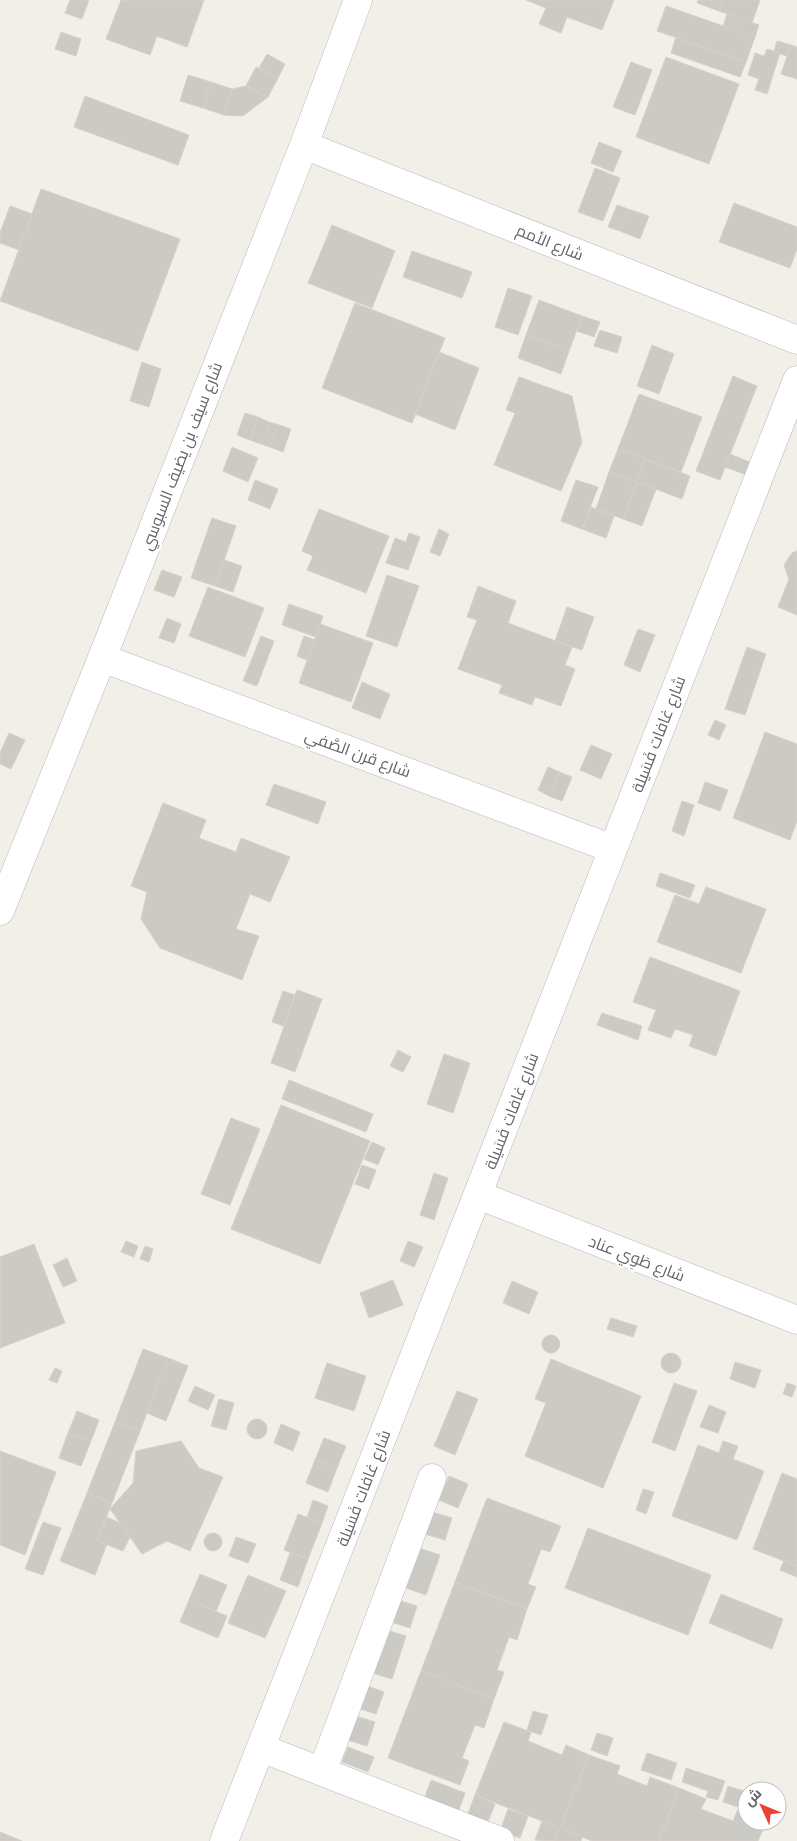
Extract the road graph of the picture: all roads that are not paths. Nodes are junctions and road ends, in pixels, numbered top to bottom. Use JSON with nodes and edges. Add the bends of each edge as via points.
{"nodes":[{"id":1,"x":358,"y":0,"type":"edge"},
{"id":2,"x":304,"y":145,"type":"junction"},
{"id":3,"x":797,"y":340,"type":"edge"},
{"id":4,"x":797,"y":380,"type":"edge"},
{"id":5,"x":102,"y":658,"type":"junction"},
{"id":6,"x":613,"y":849,"type":"junction"},
{"id":7,"x":7,"y":870,"type":"edge"},
{"id":8,"x":0,"y":911,"type":"edge"},
{"id":9,"x":478,"y":1196,"type":"junction"},
{"id":10,"x":797,"y":1320,"type":"edge"},
{"id":11,"x":432,"y":1478,"type":"dead end"},
{"id":12,"x":261,"y":1748,"type":"junction"},
{"id":13,"x":322,"y":1772,"type":"junction"},
{"id":14,"x":224,"y":1841,"type":"edge"},
{"id":15,"x":500,"y":1841,"type":"edge"}],
"edges":[{"from":1,"to":2,"type":"street","name":"شارع سيف بن يضيف السبوسي"},
{"from":2,"to":3,"type":"street","name":"شارع الأمم"},
{"from":2,"to":5,"type":"street","name":"شارع سيف بن يضيف السبوسي"},
{"from":4,"to":6,"type":"street","name":"شارع غافات فَسَيلة"},
{"from":5,"to":6,"type":"street","name":"شارع قرن الصَّفي"},
{"from":5,"to":7,"type":"street","name":"شارع سيف بن يضيف السبوسي"},
{"from":6,"to":9,"type":"street","name":"شارع غافات فَسَيلة"},
{"from":7,"to":8,"type":"street","name":"شارع سيف بن يضيف السبوسي"},
{"from":9,"to":10,"type":"street","name":"شارع طَوِي عناد"},
{"from":9,"to":12,"type":"street","name":"شارع غافات فَسَيلة"},
{"from":11,"to":13,"type":"street"},
{"from":12,"to":13,"type":"street"},
{"from":12,"to":14,"type":"street","name":"شارع غافات فَسَيلة"},
{"from":13,"to":15,"type":"street"}]}
